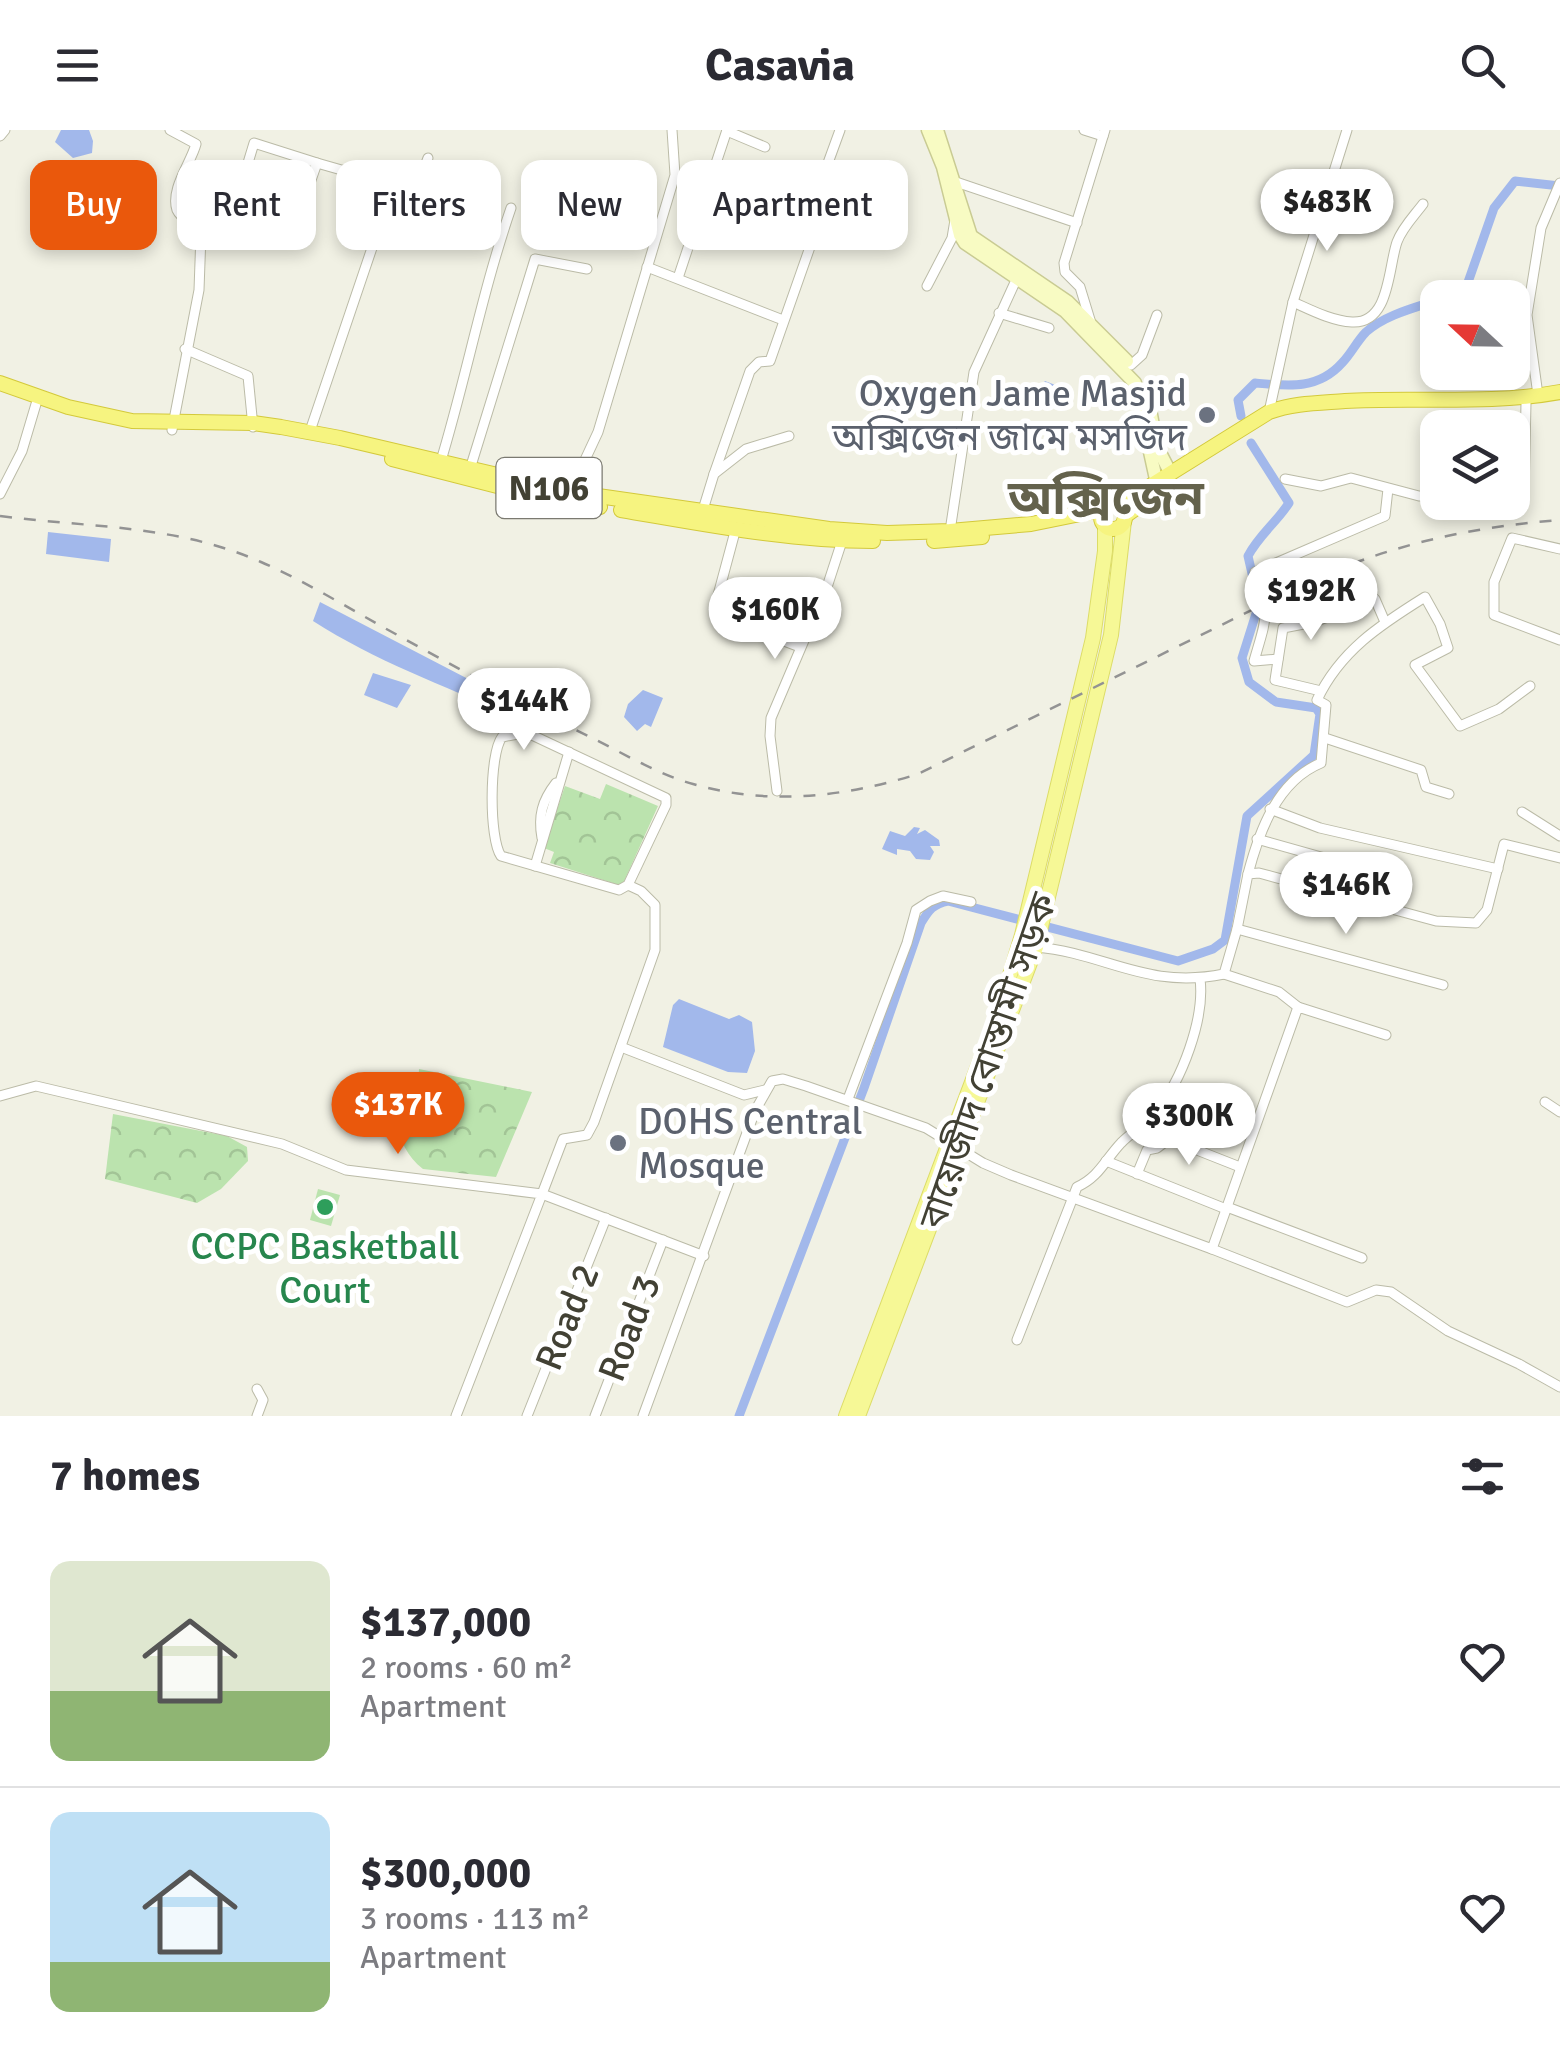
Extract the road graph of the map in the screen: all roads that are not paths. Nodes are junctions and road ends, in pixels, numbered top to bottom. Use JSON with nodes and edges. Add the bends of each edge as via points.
{"nodes":[{"id":1,"x":5,"y":130,"type":"edge"},
{"id":2,"x":170,"y":130,"type":"edge"},
{"id":3,"x":672,"y":130,"type":"edge"},
{"id":4,"x":840,"y":130,"type":"edge"},
{"id":5,"x":928,"y":130,"type":"edge"},
{"id":6,"x":937,"y":130,"type":"edge"},
{"id":7,"x":1084,"y":130,"type":"edge"},
{"id":8,"x":1347,"y":130,"type":"edge"},
{"id":9,"x":727,"y":131,"type":"edge"},
{"id":10,"x":1104,"y":133,"type":"edge"},
{"id":11,"x":0,"y":136,"type":"edge"},
{"id":12,"x":764,"y":146,"type":"dead end"},
{"id":13,"x":189,"y":160,"type":"edge"},
{"id":14,"x":249,"y":160,"type":"edge"},
{"id":15,"x":308,"y":160,"type":"edge"},
{"id":16,"x":317,"y":163,"type":"edge"},
{"id":17,"x":336,"y":168,"type":"edge"},
{"id":18,"x":956,"y":182,"type":"junction"},
{"id":19,"x":1560,"y":182,"type":"edge"},
{"id":20,"x":1424,"y":204,"type":"dead end"},
{"id":21,"x":511,"y":208,"type":"dead end"},
{"id":22,"x":956,"y":218,"type":"junction"},
{"id":23,"x":1077,"y":224,"type":"junction"},
{"id":24,"x":200,"y":250,"type":"edge"},
{"id":25,"x":370,"y":250,"type":"edge"},
{"id":26,"x":647,"y":266,"type":"junction"},
{"id":27,"x":587,"y":269,"type":"dead end"},
{"id":28,"x":678,"y":278,"type":"junction"},
{"id":29,"x":1016,"y":280,"type":"junction"},
{"id":30,"x":927,"y":286,"type":"dead end"},
{"id":31,"x":1293,"y":302,"type":"junction"},
{"id":32,"x":999,"y":313,"type":"junction"},
{"id":33,"x":1158,"y":315,"type":"dead end"},
{"id":34,"x":783,"y":320,"type":"junction"},
{"id":35,"x":1091,"y":323,"type":"junction"},
{"id":36,"x":1050,"y":328,"type":"dead end"},
{"id":37,"x":185,"y":349,"type":"junction"},
{"id":38,"x":1131,"y":365,"type":"junction"},
{"id":39,"x":0,"y":383,"type":"edge"},
{"id":40,"x":0,"y":391,"type":"edge"},
{"id":41,"x":1560,"y":395,"type":"edge"},
{"id":42,"x":1532,"y":399,"type":"junction"},
{"id":43,"x":36,"y":404,"type":"junction"},
{"id":44,"x":1270,"y":404,"type":"junction"},
{"id":45,"x":1530,"y":423,"type":"edge"},
{"id":46,"x":172,"y":427,"type":"junction"},
{"id":47,"x":253,"y":427,"type":"junction"},
{"id":48,"x":309,"y":434,"type":"junction"},
{"id":49,"x":789,"y":436,"type":"dead end"},
{"id":50,"x":439,"y":466,"type":"junction"},
{"id":51,"x":470,"y":469,"type":"junction"},
{"id":52,"x":714,"y":474,"type":"junction"},
{"id":53,"x":1171,"y":474,"type":"junction"},
{"id":54,"x":1285,"y":479,"type":"dead end"},
{"id":55,"x":1157,"y":484,"type":"junction"},
{"id":56,"x":1388,"y":489,"type":"junction"},
{"id":57,"x":570,"y":492,"type":"junction"},
{"id":58,"x":0,"y":494,"type":"edge"},
{"id":59,"x":1420,"y":496,"type":"edge"},
{"id":60,"x":702,"y":513,"type":"junction"},
{"id":61,"x":1113,"y":516,"type":"junction"},
{"id":62,"x":736,"y":528,"type":"junction"},
{"id":63,"x":950,"y":531,"type":"junction"},
{"id":64,"x":842,"y":541,"type":"junction"},
{"id":65,"x":1560,"y":550,"type":"edge"},
{"id":66,"x":1384,"y":622,"type":"junction"},
{"id":67,"x":1560,"y":640,"type":"edge"},
{"id":68,"x":800,"y":647,"type":"junction"},
{"id":69,"x":1278,"y":659,"type":"junction"},
{"id":70,"x":1530,"y":686,"type":"dead end"},
{"id":71,"x":1321,"y":691,"type":"junction"},
{"id":72,"x":1325,"y":738,"type":"junction"},
{"id":73,"x":569,"y":752,"type":"junction"},
{"id":74,"x":777,"y":790,"type":"dead end"},
{"id":75,"x":1449,"y":794,"type":"dead end"},
{"id":76,"x":1270,"y":809,"type":"junction"},
{"id":77,"x":1522,"y":812,"type":"dead end"},
{"id":78,"x":1560,"y":836,"type":"edge"},
{"id":79,"x":1257,"y":839,"type":"junction"},
{"id":80,"x":1560,"y":858,"type":"edge"},
{"id":81,"x":534,"y":866,"type":"junction"},
{"id":82,"x":1498,"y":869,"type":"junction"},
{"id":83,"x":1378,"y":873,"type":"dead end"},
{"id":84,"x":1248,"y":874,"type":"junction"},
{"id":85,"x":628,"y":886,"type":"junction"},
{"id":86,"x":971,"y":902,"type":"dead end"},
{"id":87,"x":1237,"y":929,"type":"junction"},
{"id":88,"x":1032,"y":941,"type":"junction"},
{"id":89,"x":1224,"y":974,"type":"junction"},
{"id":90,"x":1200,"y":978,"type":"junction"},
{"id":91,"x":1443,"y":984,"type":"dead end"},
{"id":92,"x":1298,"y":1007,"type":"junction"},
{"id":93,"x":1386,"y":1035,"type":"dead end"},
{"id":94,"x":622,"y":1047,"type":"junction"},
{"id":95,"x":768,"y":1088,"type":"junction"},
{"id":96,"x":0,"y":1096,"type":"edge"},
{"id":97,"x":1164,"y":1099,"type":"junction"},
{"id":98,"x":855,"y":1102,"type":"junction"},
{"id":99,"x":1545,"y":1102,"type":"dead end"},
{"id":100,"x":1560,"y":1112,"type":"edge"},
{"id":101,"x":1253,"y":1130,"type":"junction"},
{"id":102,"x":955,"y":1147,"type":"junction"},
{"id":103,"x":1106,"y":1162,"type":"junction"},
{"id":104,"x":1240,"y":1167,"type":"junction"},
{"id":105,"x":1137,"y":1174,"type":"junction"},
{"id":106,"x":542,"y":1194,"type":"junction"},
{"id":107,"x":1072,"y":1197,"type":"junction"},
{"id":108,"x":1227,"y":1208,"type":"junction"},
{"id":109,"x":606,"y":1218,"type":"junction"},
{"id":110,"x":663,"y":1240,"type":"junction"},
{"id":111,"x":1212,"y":1249,"type":"junction"},
{"id":112,"x":704,"y":1256,"type":"junction"},
{"id":113,"x":1362,"y":1258,"type":"dead end"},
{"id":114,"x":1016,"y":1340,"type":"dead end"},
{"id":115,"x":1560,"y":1387,"type":"edge"},
{"id":116,"x":256,"y":1389,"type":"dead end"},
{"id":117,"x":257,"y":1416,"type":"edge"},
{"id":118,"x":456,"y":1416,"type":"edge"},
{"id":119,"x":528,"y":1416,"type":"edge"},
{"id":120,"x":595,"y":1416,"type":"edge"},
{"id":121,"x":644,"y":1416,"type":"edge"},
{"id":122,"x":846,"y":1416,"type":"edge"},
{"id":123,"x":858,"y":1416,"type":"edge"}],
"edges":[{"from":1,"to":11,"type":"street"},
{"from":2,"to":13,"type":"street","via":[[196,144]]},
{"from":3,"to":26,"type":"street","via":[[675,174]]},
{"from":4,"to":34,"type":"street","via":[[805,226],[810,247]]},
{"from":5,"to":22,"type":"main road"},
{"from":6,"to":18,"type":"main road"},
{"from":7,"to":10,"type":"street"},
{"from":8,"to":31,"type":"street"},
{"from":9,"to":12,"type":"street"},
{"from":9,"to":28,"type":"street"},
{"from":10,"to":23,"type":"street"},
{"from":14,"to":15,"type":"street","via":[[254,143]]},
{"from":16,"to":17,"type":"street"},
{"from":18,"to":23,"type":"street"},
{"from":18,"to":35,"type":"main road","via":[[975,240]]},
{"from":19,"to":42,"type":"street","via":[[1541,228],[1527,315]]},
{"from":20,"to":31,"type":"street","via":[[1402,230],[1378,310],[1364,322]]},
{"from":21,"to":50,"type":"street"},
{"from":22,"to":29,"type":"main road","via":[[965,243]]},
{"from":22,"to":30,"type":"street"},
{"from":23,"to":35,"type":"street","via":[[1065,272],[1080,287]]},
{"from":24,"to":37,"type":"street"},
{"from":25,"to":48,"type":"street"},
{"from":26,"to":28,"type":"street"},
{"from":26,"to":57,"type":"street","via":[[598,432]]},
{"from":27,"to":51,"type":"street","via":[[536,259]]},
{"from":28,"to":34,"type":"street"},
{"from":29,"to":32,"type":"street"},
{"from":29,"to":55,"type":"main road","via":[[1065,311],[1136,383]]},
{"from":31,"to":44,"type":"street"},
{"from":32,"to":36,"type":"street"},
{"from":32,"to":63,"type":"street","via":[[974,372]]},
{"from":33,"to":38,"type":"street"},
{"from":34,"to":52,"type":"street","via":[[770,361],[750,371]]},
{"from":35,"to":38,"type":"main road"},
{"from":37,"to":46,"type":"street"},
{"from":37,"to":47,"type":"street","via":[[248,376]]},
{"from":38,"to":53,"type":"main road","via":[[1145,383],[1157,448]]},
{"from":39,"to":46,"type":"highway","number":"N106","via":[[98,414]]},
{"from":40,"to":43,"type":"highway","number":"N106"},
{"from":41,"to":42,"type":"highway","number":"N106"},
{"from":42,"to":44,"type":"highway","number":"N106"},
{"from":42,"to":45,"type":"street"},
{"from":42,"to":61,"type":"highway","number":"N106","via":[[1284,414]]},
{"from":43,"to":46,"type":"highway","number":"N106","via":[[112,426]]},
{"from":43,"to":58,"type":"street"},
{"from":44,"to":53,"type":"highway","number":"N106"},
{"from":46,"to":47,"type":"highway","number":"N106"},
{"from":47,"to":48,"type":"highway","number":"N106"},
{"from":48,"to":50,"type":"highway","number":"N106"},
{"from":49,"to":52,"type":"street","via":[[746,450]]},
{"from":50,"to":51,"type":"highway","number":"N106"},
{"from":50,"to":62,"type":"highway","number":"N106","via":[[573,503]]},
{"from":51,"to":57,"type":"highway","number":"N106"},
{"from":52,"to":60,"type":"street"},
{"from":53,"to":55,"type":"highway","number":"N106"},
{"from":54,"to":56,"type":"street","via":[[1321,486],[1351,478]]},
{"from":55,"to":61,"type":"highway","number":"N106"},
{"from":56,"to":59,"type":"street"},
{"from":56,"to":69,"type":"street","via":[[1385,516],[1255,572],[1266,603],[1254,661]]},
{"from":57,"to":60,"type":"highway","number":"N106"},
{"from":60,"to":63,"type":"highway","number":"N106","via":[[868,532]]},
{"from":61,"to":63,"type":"highway","number":"N106"},
{"from":61,"to":64,"type":"highway","number":"N106","via":[[954,540]]},
{"from":61,"to":88,"type":"main road","name":"বায়েজীদ বোস্তামী সড়ক","via":[[1093,638],[1028,912]]},
{"from":61,"to":88,"type":"main road","name":"বায়েজীদ বোস্তামী সড়ক","via":[[1111,635]]},
{"from":62,"to":64,"type":"highway","number":"N106"},
{"from":62,"to":68,"type":"street","via":[[715,615]]},
{"from":64,"to":68,"type":"street"},
{"from":65,"to":67,"type":"street","via":[[1512,538],[1494,582],[1494,616]]},
{"from":66,"to":69,"type":"street","via":[[1375,599],[1283,628]]},
{"from":66,"to":70,"type":"street","via":[[1424,597],[1448,648],[1415,664],[1460,726],[1499,710]]},
{"from":66,"to":71,"type":"street","via":[[1349,651]]},
{"from":68,"to":74,"type":"street","via":[[772,718]]},
{"from":69,"to":71,"type":"street","via":[[1275,680]]},
{"from":71,"to":72,"type":"street"},
{"from":72,"to":75,"type":"street","via":[[1421,770],[1426,787]]},
{"from":72,"to":76,"type":"street","via":[[1321,764]]},
{"from":73,"to":81,"type":"street"},
{"from":73,"to":81,"type":"street","via":[[523,733],[502,737],[495,748],[494,846],[502,856]]},
{"from":73,"to":85,"type":"street","via":[[666,798]]},
{"from":76,"to":79,"type":"street"},
{"from":76,"to":82,"type":"street","via":[[1320,828]]},
{"from":77,"to":78,"type":"street"},
{"from":79,"to":83,"type":"street"},
{"from":79,"to":84,"type":"street"},
{"from":80,"to":82,"type":"street","via":[[1506,843]]},
{"from":81,"to":85,"type":"street","via":[[619,890]]},
{"from":82,"to":84,"type":"street","via":[[1487,910],[1476,923],[1436,921]]},
{"from":84,"to":87,"type":"street"},
{"from":85,"to":94,"type":"street","via":[[655,904],[657,942]]},
{"from":86,"to":98,"type":"street","via":[[943,896],[916,910]]},
{"from":87,"to":89,"type":"street"},
{"from":87,"to":91,"type":"street"},
{"from":88,"to":90,"type":"street","via":[[1155,978]]},
{"from":88,"to":102,"type":"main road","name":"বায়েজীদ বোস্তামী সড়ক"},
{"from":89,"to":90,"type":"street"},
{"from":89,"to":92,"type":"street","via":[[1278,992]]},
{"from":90,"to":97,"type":"street","via":[[1190,1048]]},
{"from":92,"to":93,"type":"street"},
{"from":92,"to":101,"type":"street"},
{"from":94,"to":95,"type":"street","via":[[744,1095]]},
{"from":94,"to":106,"type":"street","via":[[587,1135],[563,1139]]},
{"from":95,"to":98,"type":"street","via":[[783,1079]]},
{"from":95,"to":112,"type":"street"},
{"from":96,"to":106,"type":"street","via":[[36,1086],[282,1144],[346,1170]]},
{"from":97,"to":101,"type":"street"},
{"from":97,"to":103,"type":"street"},
{"from":98,"to":102,"type":"street","via":[[926,1128]]},
{"from":99,"to":100,"type":"street"},
{"from":101,"to":104,"type":"street"},
{"from":102,"to":107,"type":"street"},
{"from":102,"to":122,"type":"main road","name":"বায়েজীদ বোস্তামী সড়ক"},
{"from":102,"to":123,"type":"main road","name":"বায়েজীদ বোস্তামী সড়ক"},
{"from":103,"to":105,"type":"street"},
{"from":103,"to":107,"type":"street"},
{"from":104,"to":105,"type":"street","via":[[1169,1139],[1146,1150]]},
{"from":104,"to":108,"type":"street"},
{"from":105,"to":108,"type":"street"},
{"from":106,"to":109,"type":"street"},
{"from":106,"to":118,"type":"street"},
{"from":107,"to":111,"type":"street"},
{"from":107,"to":114,"type":"street"},
{"from":108,"to":111,"type":"street"},
{"from":108,"to":113,"type":"street"},
{"from":109,"to":110,"type":"street"},
{"from":109,"to":119,"type":"street","name":"Road 2"},
{"from":110,"to":112,"type":"street"},
{"from":110,"to":120,"type":"street","name":"Road 3"},
{"from":111,"to":115,"type":"street","via":[[1347,1302],[1376,1290],[1392,1292],[1448,1331]]},
{"from":112,"to":121,"type":"street"},
{"from":116,"to":117,"type":"street","via":[[263,1400]]}]}
